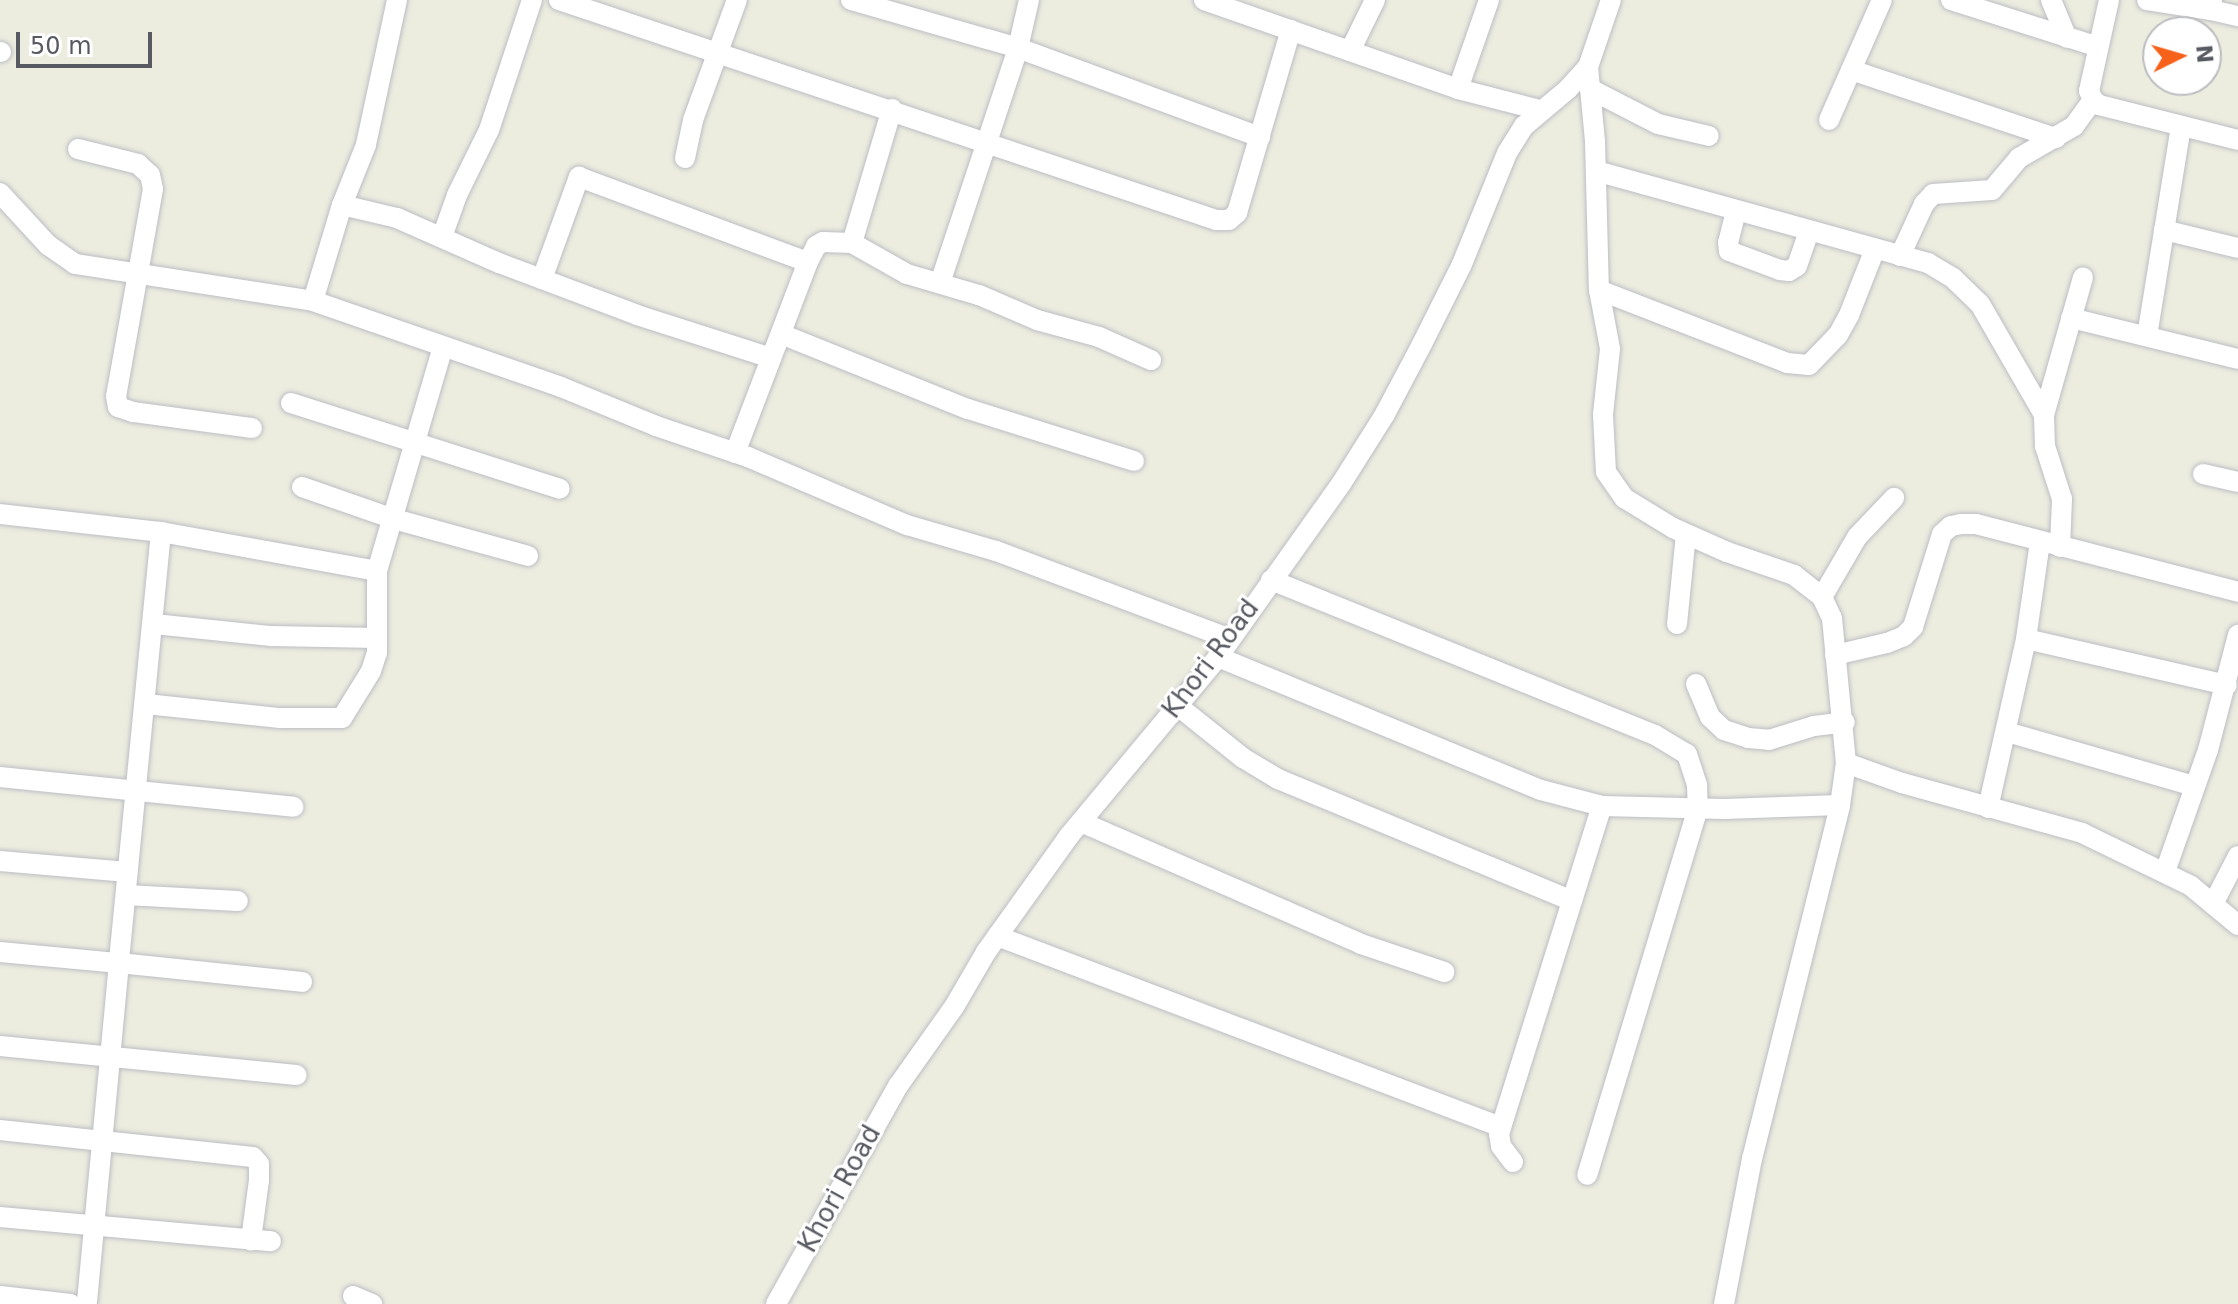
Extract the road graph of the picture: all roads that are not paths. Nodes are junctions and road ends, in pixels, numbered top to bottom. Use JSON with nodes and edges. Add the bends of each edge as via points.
{"nodes":[{"id":1,"x":397,"y":0,"type":"edge"},
{"id":2,"x":532,"y":0,"type":"edge"},
{"id":3,"x":559,"y":0,"type":"edge"},
{"id":4,"x":737,"y":0,"type":"edge"},
{"id":5,"x":851,"y":0,"type":"edge"},
{"id":6,"x":1029,"y":0,"type":"edge"},
{"id":7,"x":1204,"y":0,"type":"edge"},
{"id":8,"x":1375,"y":0,"type":"edge"},
{"id":9,"x":1489,"y":0,"type":"edge"},
{"id":10,"x":1611,"y":0,"type":"edge"},
{"id":11,"x":1882,"y":0,"type":"edge"},
{"id":12,"x":1951,"y":0,"type":"edge"},
{"id":13,"x":2051,"y":0,"type":"edge"},
{"id":14,"x":2109,"y":0,"type":"edge"},
{"id":15,"x":2147,"y":0,"type":"edge"},
{"id":16,"x":2211,"y":5,"type":"edge"},
{"id":17,"x":2238,"y":16,"type":"edge"},
{"id":18,"x":1291,"y":30,"type":"junction"},
{"id":19,"x":2067,"y":38,"type":"junction"},
{"id":20,"x":2098,"y":47,"type":"junction"},
{"id":21,"x":1018,"y":48,"type":"junction"},
{"id":22,"x":1350,"y":51,"type":"junction"},
{"id":23,"x":719,"y":52,"type":"junction"},
{"id":24,"x":1588,"y":67,"type":"junction"},
{"id":25,"x":1851,"y":70,"type":"junction"},
{"id":26,"x":1458,"y":89,"type":"junction"},
{"id":27,"x":1590,"y":89,"type":"junction"},
{"id":28,"x":2093,"y":100,"type":"junction"},
{"id":29,"x":892,"y":109,"type":"junction"},
{"id":30,"x":1540,"y":110,"type":"junction"},
{"id":31,"x":1829,"y":120,"type":"dead end"},
{"id":32,"x":2181,"y":127,"type":"junction"},
{"id":33,"x":1709,"y":136,"type":"dead end"},
{"id":34,"x":1260,"y":137,"type":"junction"},
{"id":35,"x":2056,"y":138,"type":"junction"},
{"id":36,"x":2238,"y":140,"type":"edge"},
{"id":37,"x":987,"y":142,"type":"junction"},
{"id":38,"x":78,"y":149,"type":"dead end"},
{"id":39,"x":685,"y":158,"type":"dead end"},
{"id":40,"x":1596,"y":171,"type":"junction"},
{"id":41,"x":0,"y":193,"type":"edge"},
{"id":42,"x":342,"y":205,"type":"junction"},
{"id":43,"x":1736,"y":211,"type":"junction"},
{"id":44,"x":2164,"y":230,"type":"junction"},
{"id":45,"x":1809,"y":232,"type":"junction"},
{"id":46,"x":442,"y":237,"type":"junction"},
{"id":47,"x":852,"y":243,"type":"junction"},
{"id":48,"x":2238,"y":248,"type":"edge"},
{"id":49,"x":1875,"y":249,"type":"junction"},
{"id":50,"x":1900,"y":256,"type":"junction"},
{"id":51,"x":808,"y":262,"type":"junction"},
{"id":52,"x":136,"y":275,"type":"junction"},
{"id":53,"x":2083,"y":277,"type":"dead end"},
{"id":54,"x":542,"y":279,"type":"junction"},
{"id":55,"x":940,"y":283,"type":"junction"},
{"id":56,"x":1599,"y":290,"type":"junction"},
{"id":57,"x":313,"y":301,"type":"junction"},
{"id":58,"x":2071,"y":318,"type":"junction"},
{"id":59,"x":781,"y":334,"type":"junction"},
{"id":60,"x":2147,"y":336,"type":"junction"},
{"id":61,"x":443,"y":347,"type":"junction"},
{"id":62,"x":771,"y":358,"type":"junction"},
{"id":63,"x":2238,"y":359,"type":"edge"},
{"id":64,"x":1151,"y":360,"type":"dead end"},
{"id":65,"x":291,"y":403,"type":"dead end"},
{"id":66,"x":2044,"y":415,"type":"junction"},
{"id":67,"x":252,"y":428,"type":"dead end"},
{"id":68,"x":416,"y":443,"type":"junction"},
{"id":69,"x":735,"y":453,"type":"junction"},
{"id":70,"x":1134,"y":461,"type":"dead end"},
{"id":71,"x":2203,"y":474,"type":"dead end"},
{"id":72,"x":2238,"y":482,"type":"edge"},
{"id":73,"x":302,"y":487,"type":"dead end"},
{"id":74,"x":560,"y":489,"type":"dead end"},
{"id":75,"x":1894,"y":498,"type":"dead end"},
{"id":76,"x":0,"y":514,"type":"edge"},
{"id":77,"x":394,"y":519,"type":"junction"},
{"id":78,"x":161,"y":532,"type":"junction"},
{"id":79,"x":1686,"y":534,"type":"junction"},
{"id":80,"x":2050,"y":545,"type":"junction"},
{"id":81,"x":528,"y":556,"type":"dead end"},
{"id":82,"x":377,"y":571,"type":"junction"},
{"id":83,"x":1271,"y":580,"type":"junction"},
{"id":84,"x":2238,"y":592,"type":"edge"},
{"id":85,"x":1822,"y":597,"type":"junction"},
{"id":86,"x":154,"y":624,"type":"junction"},
{"id":87,"x":1677,"y":624,"type":"dead end"},
{"id":88,"x":2238,"y":635,"type":"edge"},
{"id":89,"x":377,"y":638,"type":"junction"},
{"id":90,"x":1230,"y":639,"type":"junction"},
{"id":91,"x":2026,"y":639,"type":"junction"},
{"id":92,"x":1835,"y":655,"type":"junction"},
{"id":93,"x":1218,"y":657,"type":"junction"},
{"id":94,"x":1696,"y":684,"type":"dead end"},
{"id":95,"x":2227,"y":685,"type":"junction"},
{"id":96,"x":146,"y":704,"type":"junction"},
{"id":97,"x":1178,"y":706,"type":"junction"},
{"id":98,"x":1845,"y":722,"type":"junction"},
{"id":99,"x":2007,"y":732,"type":"junction"},
{"id":100,"x":1846,"y":763,"type":"junction"},
{"id":101,"x":0,"y":777,"type":"edge"},
{"id":102,"x":2194,"y":786,"type":"junction"},
{"id":103,"x":137,"y":790,"type":"junction"},
{"id":104,"x":1840,"y":805,"type":"junction"},
{"id":105,"x":1602,"y":806,"type":"junction"},
{"id":106,"x":293,"y":807,"type":"dead end"},
{"id":107,"x":1698,"y":808,"type":"junction"},
{"id":108,"x":1988,"y":808,"type":"junction"},
{"id":109,"x":1081,"y":822,"type":"junction"},
{"id":110,"x":2238,"y":856,"type":"edge"},
{"id":111,"x":0,"y":861,"type":"edge"},
{"id":112,"x":128,"y":872,"type":"junction"},
{"id":113,"x":2165,"y":872,"type":"junction"},
{"id":114,"x":126,"y":895,"type":"junction"},
{"id":115,"x":238,"y":901,"type":"dead end"},
{"id":116,"x":1572,"y":901,"type":"junction"},
{"id":117,"x":2213,"y":904,"type":"junction"},
{"id":118,"x":2238,"y":925,"type":"edge"},
{"id":119,"x":997,"y":936,"type":"junction"},
{"id":120,"x":0,"y":952,"type":"edge"},
{"id":121,"x":119,"y":963,"type":"junction"},
{"id":122,"x":1444,"y":972,"type":"dead end"},
{"id":123,"x":302,"y":982,"type":"dead end"},
{"id":124,"x":0,"y":1046,"type":"edge"},
{"id":125,"x":111,"y":1057,"type":"junction"},
{"id":126,"x":297,"y":1075,"type":"dead end"},
{"id":127,"x":1501,"y":1127,"type":"junction"},
{"id":128,"x":0,"y":1130,"type":"edge"},
{"id":129,"x":103,"y":1142,"type":"junction"},
{"id":130,"x":1513,"y":1162,"type":"dead end"},
{"id":131,"x":1587,"y":1175,"type":"dead end"},
{"id":132,"x":0,"y":1217,"type":"edge"},
{"id":133,"x":95,"y":1228,"type":"junction"},
{"id":134,"x":0,"y":1296,"type":"edge"},
{"id":135,"x":71,"y":1304,"type":"edge"},
{"id":136,"x":87,"y":1304,"type":"edge"},
{"id":137,"x":776,"y":1304,"type":"edge"},
{"id":138,"x":1724,"y":1304,"type":"edge"}],
"edges":[{"from":1,"to":42,"type":"street","via":[[366,145]]},
{"from":2,"to":46,"type":"street","via":[[489,130]]},
{"from":3,"to":23,"type":"street"},
{"from":4,"to":23,"type":"street"},
{"from":5,"to":21,"type":"street"},
{"from":6,"to":21,"type":"street"},
{"from":7,"to":18,"type":"street"},
{"from":8,"to":22,"type":"street"},
{"from":9,"to":26,"type":"street"},
{"from":10,"to":24,"type":"street","name":"Khori Road"},
{"from":11,"to":25,"type":"street"},
{"from":12,"to":19,"type":"street"},
{"from":13,"to":19,"type":"street"},
{"from":14,"to":20,"type":"street"},
{"from":15,"to":16,"type":"street"},
{"from":16,"to":17,"type":"street"},
{"from":18,"to":22,"type":"street"},
{"from":18,"to":34,"type":"street"},
{"from":19,"to":20,"type":"street"},
{"from":20,"to":28,"type":"street","via":[[2089,91]]},
{"from":21,"to":34,"type":"street"},
{"from":21,"to":37,"type":"street"},
{"from":22,"to":26,"type":"street"},
{"from":23,"to":29,"type":"street"},
{"from":23,"to":39,"type":"street"},
{"from":24,"to":27,"type":"street"},
{"from":24,"to":30,"type":"street","name":"Khori Road"},
{"from":25,"to":31,"type":"street"},
{"from":25,"to":35,"type":"street"},
{"from":26,"to":30,"type":"street"},
{"from":27,"to":33,"type":"street","via":[[1658,124]]},
{"from":27,"to":40,"type":"street"},
{"from":28,"to":32,"type":"street"},
{"from":28,"to":35,"type":"street","via":[[2074,126]]},
{"from":29,"to":37,"type":"street"},
{"from":29,"to":47,"type":"street"},
{"from":30,"to":83,"type":"street","name":"Khori Road","via":[[1507,153],[1462,264],[1385,414]]},
{"from":32,"to":36,"type":"street"},
{"from":32,"to":44,"type":"street"},
{"from":34,"to":37,"type":"street","via":[[1237,213],[1229,220]]},
{"from":35,"to":50,"type":"street","via":[[2019,158],[1992,190],[1933,194]]},
{"from":37,"to":55,"type":"street"},
{"from":38,"to":52,"type":"street","via":[[138,164],[150,175],[153,189]]},
{"from":40,"to":43,"type":"street"},
{"from":40,"to":56,"type":"street"},
{"from":41,"to":52,"type":"street","via":[[48,245],[75,264]]},
{"from":42,"to":46,"type":"street","via":[[397,218]]},
{"from":42,"to":57,"type":"street"},
{"from":43,"to":45,"type":"street"},
{"from":43,"to":45,"type":"street","via":[[1729,251],[1780,270],[1797,266]]},
{"from":44,"to":48,"type":"street"},
{"from":44,"to":60,"type":"street"},
{"from":45,"to":49,"type":"street"},
{"from":46,"to":54,"type":"street"},
{"from":47,"to":51,"type":"street","via":[[823,242]]},
{"from":47,"to":55,"type":"street","via":[[907,274]]},
{"from":49,"to":50,"type":"street"},
{"from":49,"to":56,"type":"street","via":[[1838,335],[1809,365],[1787,363]]},
{"from":50,"to":66,"type":"street","via":[[1928,263],[1980,304]]},
{"from":51,"to":54,"type":"street","via":[[579,177]]},
{"from":51,"to":59,"type":"street"},
{"from":52,"to":57,"type":"street"},
{"from":52,"to":67,"type":"street","via":[[118,407]]},
{"from":53,"to":58,"type":"street"},
{"from":54,"to":62,"type":"street"},
{"from":55,"to":64,"type":"street"},
{"from":56,"to":79,"type":"street","via":[[1610,349],[1603,415],[1606,472],[1624,498]]},
{"from":57,"to":61,"type":"street"},
{"from":58,"to":60,"type":"street"},
{"from":58,"to":66,"type":"street"},
{"from":59,"to":62,"type":"street"},
{"from":59,"to":70,"type":"street","via":[[968,409]]},
{"from":60,"to":63,"type":"street"},
{"from":61,"to":68,"type":"street"},
{"from":61,"to":69,"type":"street"},
{"from":62,"to":69,"type":"street"},
{"from":65,"to":68,"type":"street"},
{"from":66,"to":80,"type":"street","via":[[2045,446],[2062,499]]},
{"from":68,"to":74,"type":"street"},
{"from":68,"to":77,"type":"street"},
{"from":69,"to":90,"type":"street","via":[[907,525],[996,551]]},
{"from":71,"to":72,"type":"street"},
{"from":73,"to":77,"type":"street"},
{"from":75,"to":85,"type":"street","via":[[1857,537]]},
{"from":76,"to":78,"type":"street"},
{"from":77,"to":81,"type":"street"},
{"from":77,"to":82,"type":"street"},
{"from":78,"to":82,"type":"street"},
{"from":78,"to":86,"type":"street"},
{"from":79,"to":85,"type":"street","via":[[1794,575]]},
{"from":79,"to":87,"type":"street"},
{"from":80,"to":84,"type":"street"},
{"from":80,"to":91,"type":"street"},
{"from":80,"to":92,"type":"street","via":[[1976,524],[1951,526],[1942,534],[1913,627],[1887,643]]},
{"from":82,"to":89,"type":"street"},
{"from":83,"to":90,"type":"street","name":"Khori Road"},
{"from":83,"to":107,"type":"street","via":[[1655,735],[1687,754]]},
{"from":85,"to":92,"type":"street","via":[[1832,618]]},
{"from":86,"to":89,"type":"street","via":[[271,636]]},
{"from":86,"to":96,"type":"street"},
{"from":88,"to":95,"type":"street"},
{"from":89,"to":96,"type":"street","via":[[371,671],[342,718],[280,718]]},
{"from":90,"to":93,"type":"street","name":"Khori Road"},
{"from":91,"to":95,"type":"street"},
{"from":91,"to":99,"type":"street"},
{"from":92,"to":98,"type":"street"},
{"from":93,"to":97,"type":"street","name":"Khori Road"},
{"from":93,"to":105,"type":"street","via":[[1541,790]]},
{"from":94,"to":98,"type":"street","via":[[1710,717],[1724,730],[1748,738],[1769,740]]},
{"from":95,"to":102,"type":"street"},
{"from":96,"to":103,"type":"street"},
{"from":97,"to":109,"type":"street","name":"Khori Road"},
{"from":97,"to":116,"type":"street","via":[[1278,779]]},
{"from":98,"to":100,"type":"street"},
{"from":99,"to":102,"type":"street"},
{"from":99,"to":108,"type":"street"},
{"from":100,"to":104,"type":"street"},
{"from":100,"to":108,"type":"street"},
{"from":101,"to":103,"type":"street"},
{"from":102,"to":113,"type":"street"},
{"from":103,"to":106,"type":"street"},
{"from":103,"to":112,"type":"street"},
{"from":104,"to":107,"type":"street"},
{"from":104,"to":138,"type":"street","via":[[1755,1145]]},
{"from":105,"to":107,"type":"street"},
{"from":105,"to":116,"type":"street"},
{"from":107,"to":131,"type":"street"},
{"from":108,"to":113,"type":"street","via":[[2082,833]]},
{"from":109,"to":119,"type":"street","name":"Khori Road"},
{"from":109,"to":122,"type":"street","via":[[1361,944]]},
{"from":110,"to":117,"type":"street"},
{"from":111,"to":112,"type":"street"},
{"from":112,"to":114,"type":"street"},
{"from":113,"to":117,"type":"street"},
{"from":114,"to":115,"type":"street"},
{"from":114,"to":121,"type":"street"},
{"from":116,"to":127,"type":"street"},
{"from":117,"to":118,"type":"street"},
{"from":119,"to":127,"type":"street"},
{"from":119,"to":137,"type":"street","name":"Khori Road","via":[[898,1086]]},
{"from":120,"to":121,"type":"street"},
{"from":121,"to":123,"type":"street"},
{"from":121,"to":125,"type":"street"},
{"from":124,"to":125,"type":"street"},
{"from":125,"to":126,"type":"street"},
{"from":125,"to":129,"type":"street"},
{"from":127,"to":130,"type":"street","via":[[1501,1146]]},
{"from":128,"to":129,"type":"street"},
{"from":129,"to":133,"type":"street"},
{"from":129,"to":133,"type":"street","via":[[253,1157],[259,1164],[261,1240]]},
{"from":132,"to":133,"type":"street"},
{"from":133,"to":136,"type":"street"},
{"from":134,"to":135,"type":"street"}]}
